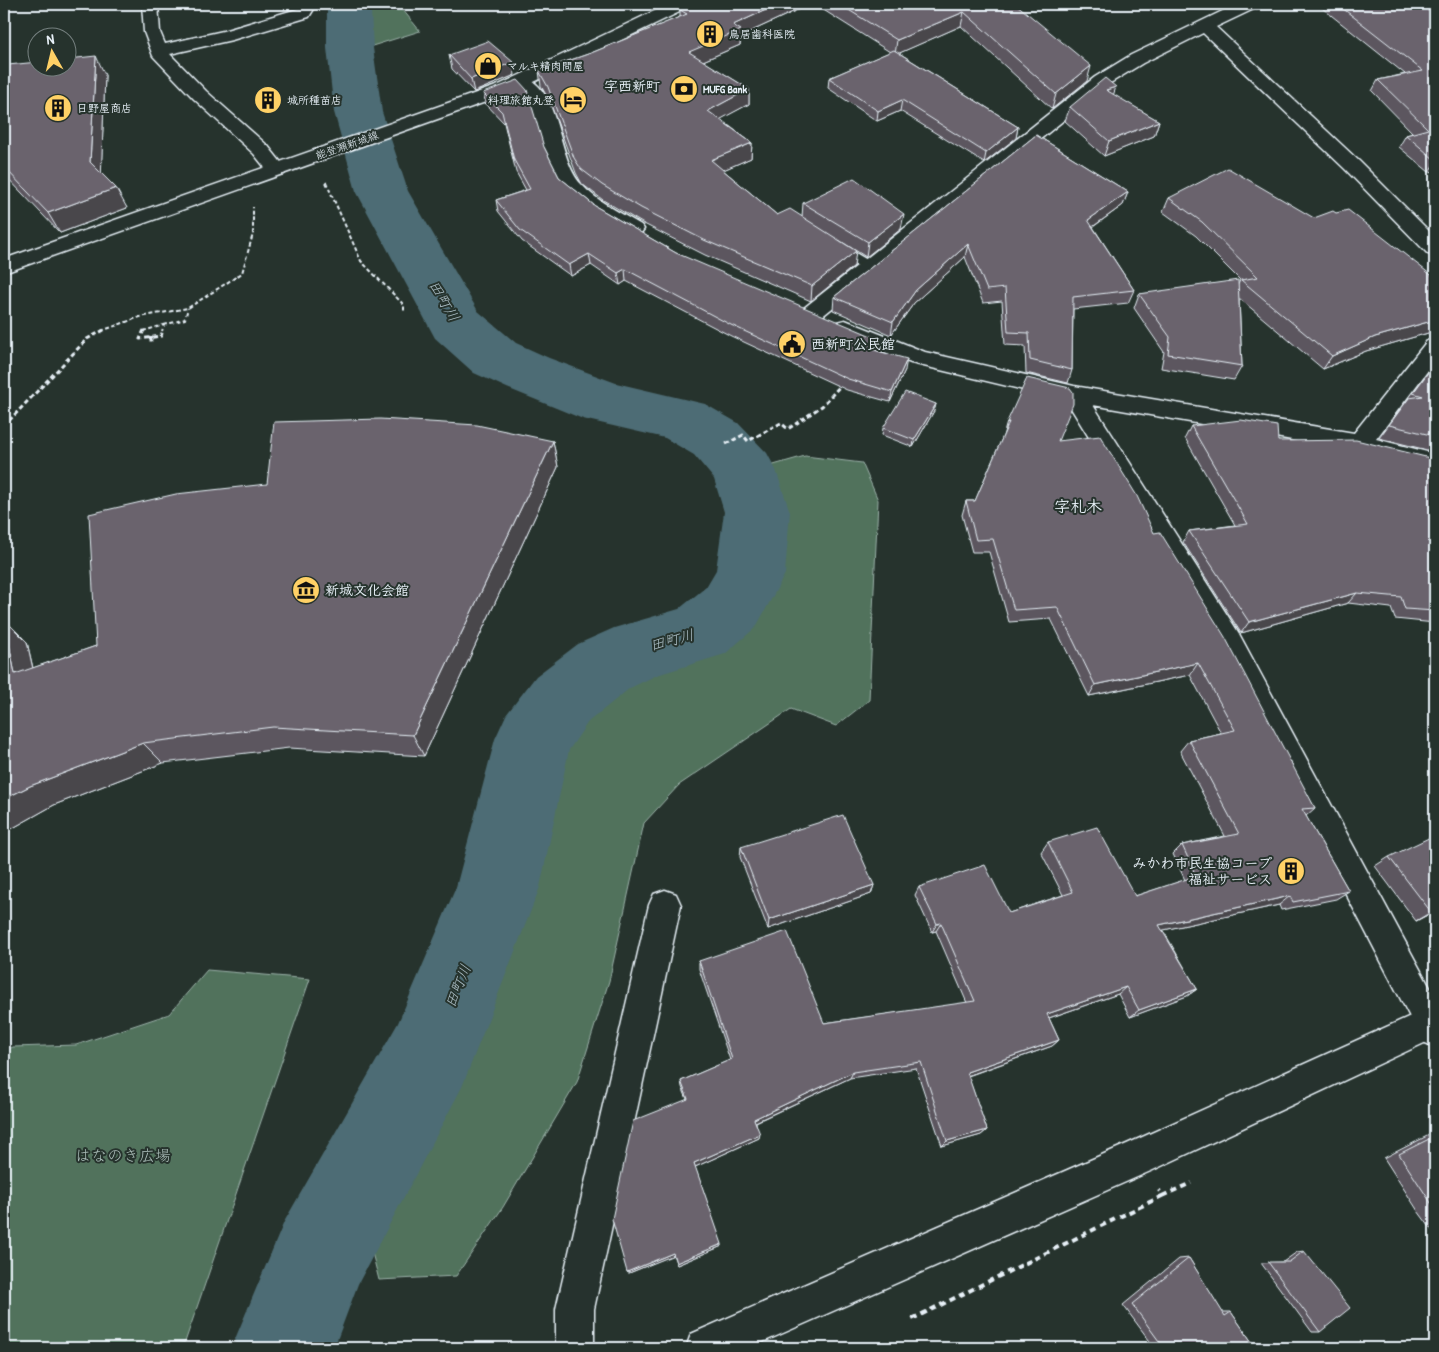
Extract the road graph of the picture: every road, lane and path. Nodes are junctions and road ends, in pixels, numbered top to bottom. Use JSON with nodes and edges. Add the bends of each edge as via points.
{"nodes":[{"id":1,"x":150,"y":4,"type":"edge"},
{"id":2,"x":309,"y":4,"type":"edge"},
{"id":3,"x":677,"y":4,"type":"edge"},
{"id":4,"x":1250,"y":4,"type":"edge"},
{"id":5,"x":1205,"y":26,"type":"junction"},
{"id":6,"x":158,"y":52,"type":"junction"},
{"id":7,"x":523,"y":82,"type":"junction"},
{"id":8,"x":277,"y":170,"type":"junction"},
{"id":9,"x":326,"y":181,"type":"dead end"},
{"id":10,"x":253,"y":204,"type":"dead end"},
{"id":11,"x":822,"y":236,"type":"edge"},
{"id":12,"x":652,"y":239,"type":"edge"},
{"id":13,"x":1435,"y":249,"type":"edge"},
{"id":14,"x":4,"y":266,"type":"edge"},
{"id":15,"x":869,"y":267,"type":"junction"},
{"id":16,"x":188,"y":308,"type":"junction"},
{"id":17,"x":404,"y":312,"type":"dead end"},
{"id":18,"x":164,"y":325,"type":"junction"},
{"id":19,"x":151,"y":337,"type":"junction"},
{"id":20,"x":151,"y":343,"type":"dead end"},
{"id":21,"x":1435,"y":346,"type":"edge"},
{"id":22,"x":841,"y":385,"type":"edge"},
{"id":23,"x":1074,"y":394,"type":"junction"},
{"id":24,"x":4,"y":426,"type":"edge"},
{"id":25,"x":1360,"y":443,"type":"junction"},
{"id":26,"x":726,"y":444,"type":"dead end"},
{"id":27,"x":1435,"y":463,"type":"edge"},
{"id":28,"x":665,"y":904,"type":"dead end"},
{"id":29,"x":1434,"y":1025,"type":"edge"},
{"id":30,"x":1140,"y":1157,"type":"junction"},
{"id":31,"x":1190,"y":1183,"type":"dead end"},
{"id":32,"x":1162,"y":1196,"type":"junction"},
{"id":33,"x":912,"y":1319,"type":"dead end"},
{"id":34,"x":575,"y":1348,"type":"edge"},
{"id":35,"x":705,"y":1348,"type":"edge"}],
"edges":[{"from":1,"to":6,"type":"street","via":[[152,32]]},
{"from":2,"to":6,"type":"street","via":[[303,13]]},
{"from":3,"to":7,"type":"street","name":"能登瀬新城線"},
{"from":4,"to":5,"type":"street"},
{"from":5,"to":13,"type":"street","via":[[1352,165]]},
{"from":5,"to":15,"type":"street","via":[[1136,59],[1101,81]]},
{"from":6,"to":8,"type":"street","via":[[262,150]]},
{"from":7,"to":8,"type":"street","name":"能登瀬新城線"},
{"from":7,"to":12,"type":"street","via":[[539,99],[557,158],[572,188],[604,212]]},
{"from":8,"to":14,"type":"street","name":"能登瀬新城線"},
{"from":9,"to":17,"type":"path","via":[[361,261],[404,306]]},
{"from":10,"to":16,"type":"path","via":[[252,234],[242,273]]},
{"from":11,"to":15,"type":"lane"},
{"from":15,"to":23,"type":"street","via":[[803,309],[919,358]]},
{"from":16,"to":18,"type":"path","via":[[185,319]]},
{"from":16,"to":24,"type":"path","via":[[140,316],[87,338]]},
{"from":18,"to":19,"type":"path","via":[[161,336]]},
{"from":18,"to":19,"type":"path","via":[[144,329],[140,339]]},
{"from":19,"to":20,"type":"path"},
{"from":21,"to":25,"type":"street"},
{"from":22,"to":26,"type":"path","via":[[822,406],[788,429],[781,424],[748,440],[742,435]]},
{"from":23,"to":25,"type":"street"},
{"from":23,"to":29,"type":"street","via":[[1228,640]]},
{"from":25,"to":27,"type":"street"},
{"from":28,"to":34,"type":"street","via":[[575,1309]]},
{"from":29,"to":30,"type":"street"},
{"from":30,"to":32,"type":"path"},
{"from":30,"to":35,"type":"street"},
{"from":31,"to":32,"type":"path"},
{"from":32,"to":33,"type":"path"}]}
